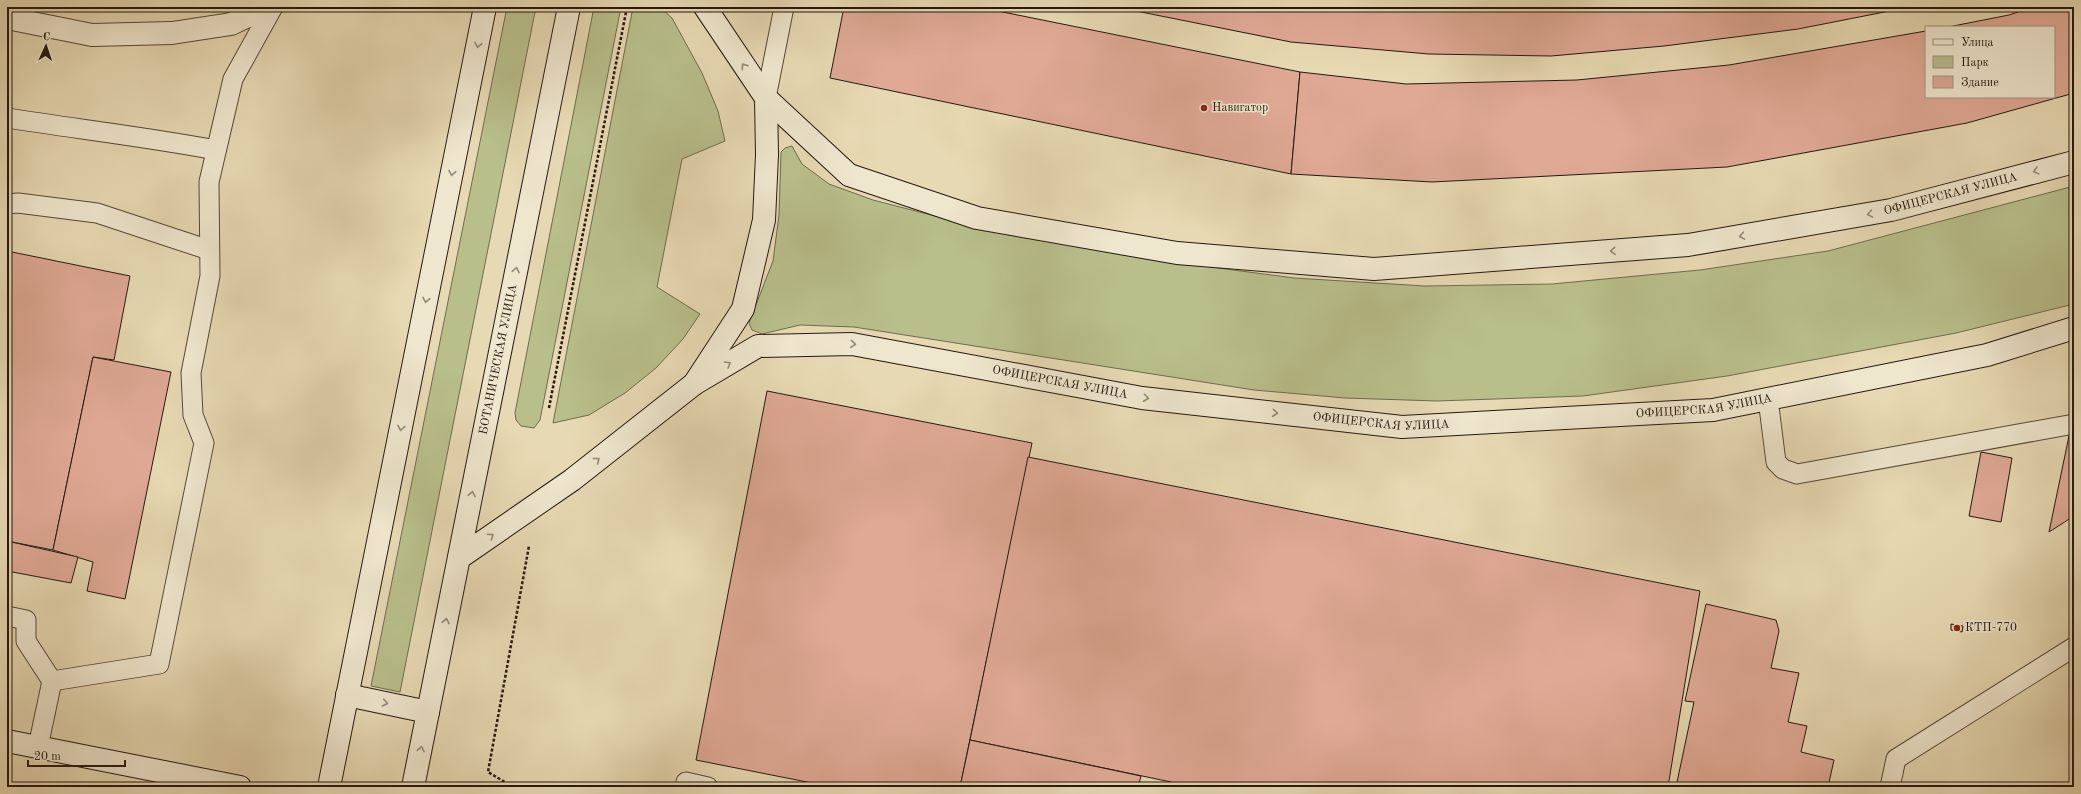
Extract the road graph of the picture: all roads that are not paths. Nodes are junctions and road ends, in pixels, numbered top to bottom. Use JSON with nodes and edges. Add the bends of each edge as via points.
{"nodes":[{"id":1,"x":267,"y":7,"type":"edge"},
{"id":2,"x":273,"y":7,"type":"edge"},
{"id":3,"x":485,"y":7,"type":"edge"},
{"id":4,"x":569,"y":7,"type":"edge"},
{"id":5,"x":705,"y":7,"type":"edge"},
{"id":6,"x":784,"y":7,"type":"edge"},
{"id":7,"x":7,"y":18,"type":"edge"},
{"id":8,"x":766,"y":98,"type":"junction"},
{"id":9,"x":7,"y":118,"type":"edge"},
{"id":10,"x":216,"y":150,"type":"junction"},
{"id":11,"x":2074,"y":162,"type":"edge"},
{"id":12,"x":7,"y":204,"type":"edge"},
{"id":13,"x":209,"y":250,"type":"junction"},
{"id":14,"x":2074,"y":328,"type":"edge"},
{"id":15,"x":694,"y":384,"type":"junction"},
{"id":16,"x":1768,"y":399,"type":"junction"},
{"id":17,"x":2074,"y":424,"type":"edge"},
{"id":18,"x":459,"y":558,"type":"junction"},
{"id":19,"x":7,"y":616,"type":"edge"},
{"id":20,"x":2074,"y":647,"type":"edge"},
{"id":21,"x":52,"y":681,"type":"junction"},
{"id":22,"x":347,"y":695,"type":"junction"},
{"id":23,"x":428,"y":712,"type":"junction"},
{"id":24,"x":7,"y":741,"type":"edge"},
{"id":25,"x":38,"y":747,"type":"junction"},
{"id":26,"x":686,"y":782,"type":"dead end"},
{"id":27,"x":240,"y":787,"type":"edge"},
{"id":28,"x":329,"y":787,"type":"edge"},
{"id":29,"x":413,"y":787,"type":"edge"},
{"id":30,"x":708,"y":787,"type":"edge"},
{"id":31,"x":1890,"y":787,"type":"edge"}],
"edges":[{"from":1,"to":7,"type":"main road","via":[[231,24],[172,33],[92,35]]},
{"from":2,"to":10,"type":"lane","via":[[233,79]]},
{"from":3,"to":22,"type":"main road","one_way":true},
{"from":18,"to":4,"type":"main road","name":"БОТАНИЧЕСКАЯ УЛИЦА","one_way":true},
{"from":8,"to":5,"type":"main road","name":"ОФИЦЕРСКАЯ УЛИЦА","one_way":true},
{"from":6,"to":8,"type":"lane"},
{"from":11,"to":8,"type":"main road","name":"ОФИЦЕРСКАЯ УЛИЦА","one_way":true,"via":[[1891,210],[1688,245],[1374,269],[1177,253],[977,218],[849,175]]},
{"from":8,"to":15,"type":"main road","via":[[764,220],[743,309]]},
{"from":9,"to":10,"type":"lane"},
{"from":10,"to":13,"type":"lane","via":[[209,182]]},
{"from":12,"to":13,"type":"lane","via":[[18,203],[97,213]]},
{"from":13,"to":21,"type":"lane","via":[[210,276],[192,373],[193,415],[204,443],[159,664]]},
{"from":14,"to":16,"type":"main road","name":"ОФИЦЕРСКАЯ УЛИЦА","via":[[1987,355]]},
{"from":15,"to":16,"type":"main road","name":"ОФИЦЕРСКАЯ УЛИЦА","one_way":true,"via":[[758,346],[852,344],[1142,398],[1402,427],[1713,410]]},
{"from":18,"to":15,"type":"main road","one_way":true,"via":[[572,480]]},
{"from":16,"to":17,"type":"lane","via":[[1776,462],[1783,470],[1797,474]]},
{"from":23,"to":18,"type":"main road","name":"БОТАНИЧЕСКАЯ УЛИЦА","one_way":true},
{"from":19,"to":21,"type":"lane","via":[[26,620],[26,641]]},
{"from":20,"to":31,"type":"lane","via":[[1896,759]]},
{"from":21,"to":25,"type":"lane"},
{"from":22,"to":23,"type":"main road","one_way":true},
{"from":22,"to":28,"type":"main road"},
{"from":29,"to":23,"type":"main road","name":"БОТАНИЧЕСКАЯ УЛИЦА","one_way":true},
{"from":24,"to":25,"type":"main road"},
{"from":25,"to":27,"type":"main road"},
{"from":26,"to":30,"type":"lane"}]}
